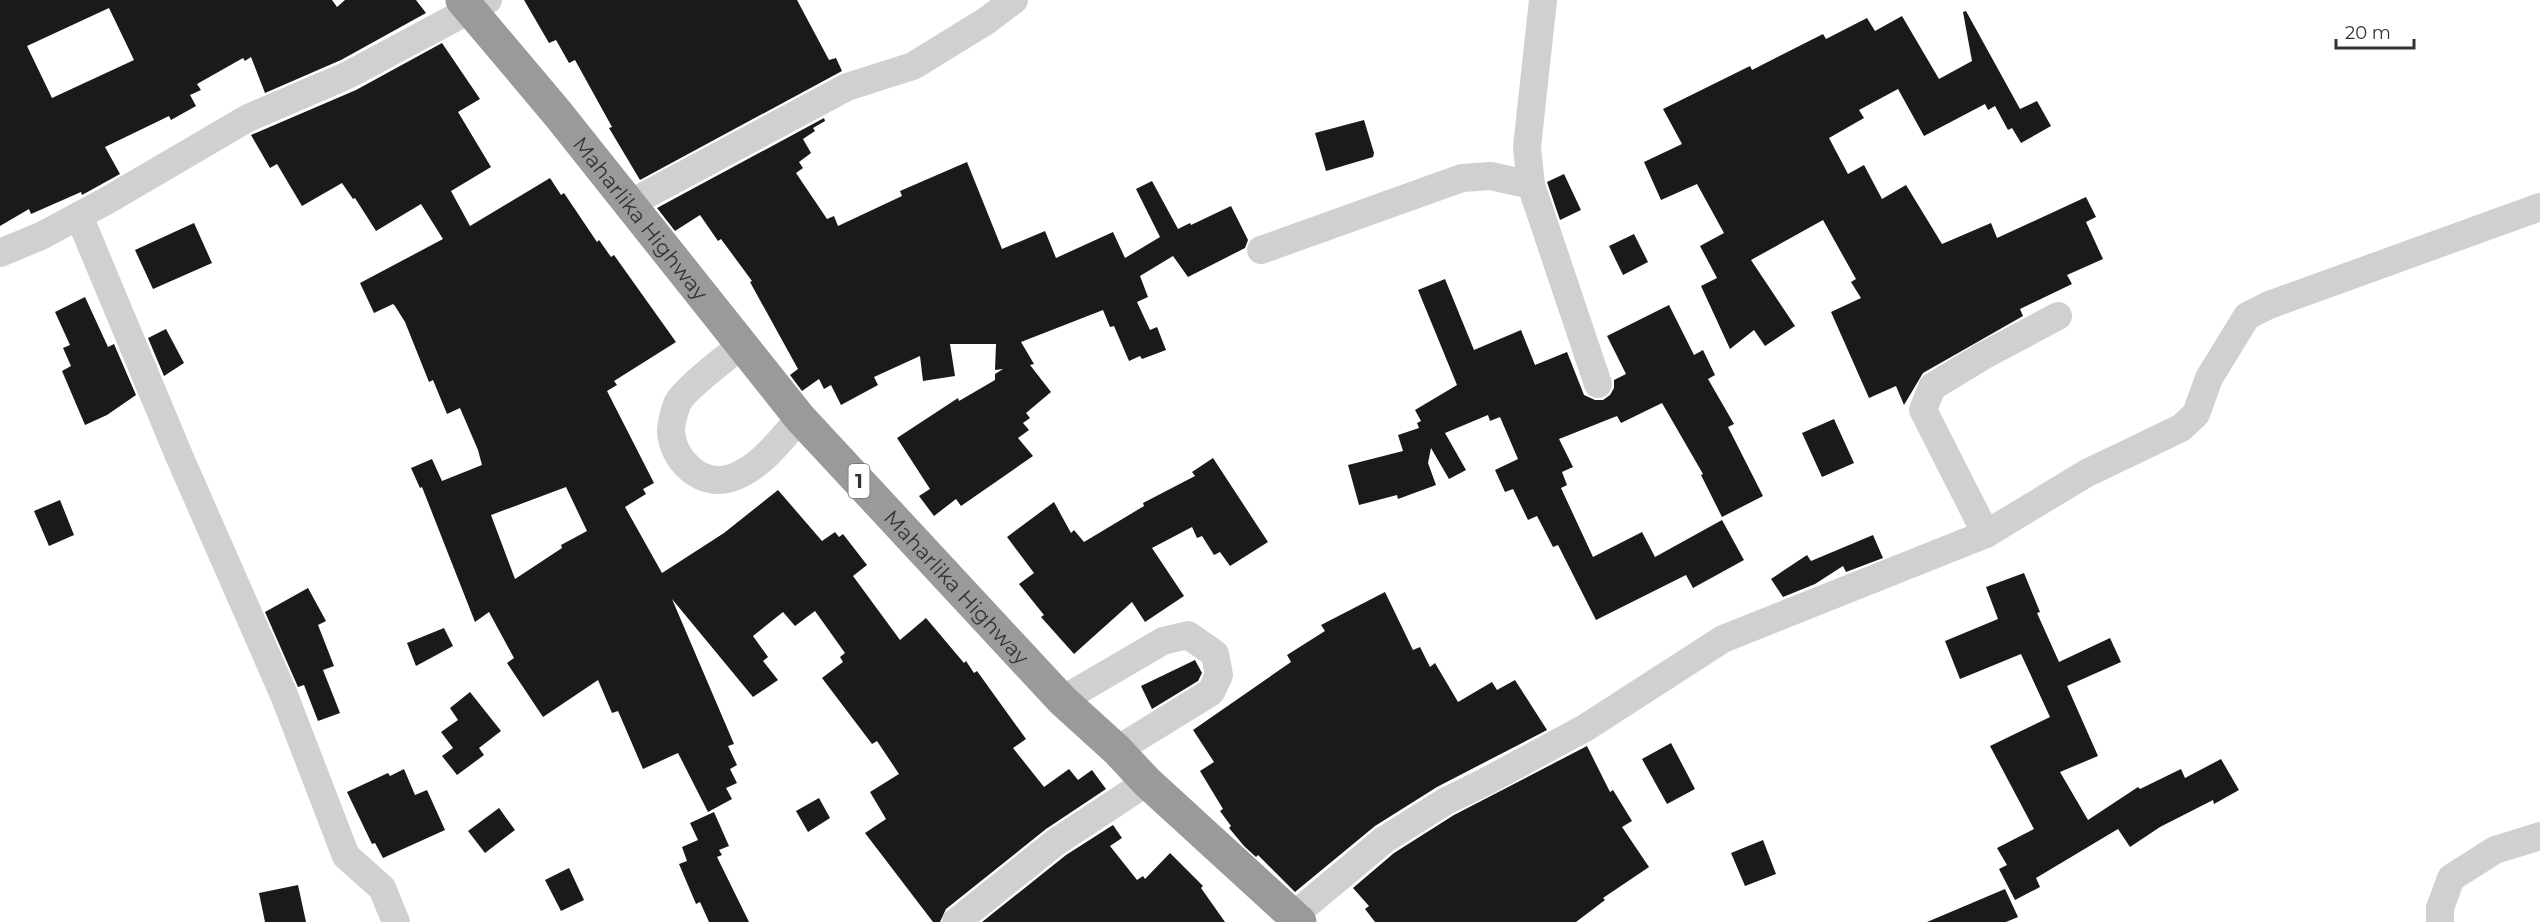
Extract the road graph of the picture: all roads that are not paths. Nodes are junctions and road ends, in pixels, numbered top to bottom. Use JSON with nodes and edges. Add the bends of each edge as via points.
{"nodes":[{"id":1,"x":1014,"y":0,"type":"edge"},
{"id":2,"x":1544,"y":0,"type":"edge"},
{"id":3,"x":473,"y":3,"type":"edge"},
{"id":4,"x":1531,"y":185,"type":"junction"},
{"id":5,"x":629,"y":204,"type":"junction"},
{"id":6,"x":2540,"y":207,"type":"edge"},
{"id":7,"x":79,"y":216,"type":"junction"},
{"id":8,"x":1261,"y":250,"type":"dead end"},
{"id":9,"x":0,"y":253,"type":"edge"},
{"id":10,"x":2058,"y":316,"type":"dead end"},
{"id":11,"x":742,"y":345,"type":"junction"},
{"id":12,"x":1598,"y":384,"type":"dead end"},
{"id":13,"x":800,"y":418,"type":"junction"},
{"id":14,"x":1986,"y":534,"type":"junction"},
{"id":15,"x":1062,"y":700,"type":"junction"},
{"id":16,"x":1117,"y":750,"type":"junction"},
{"id":17,"x":1147,"y":782,"type":"junction"},
{"id":18,"x":2540,"y":836,"type":"edge"},
{"id":19,"x":1296,"y":919,"type":"edge"},
{"id":20,"x":396,"y":922,"type":"edge"},
{"id":21,"x":956,"y":922,"type":"edge"},
{"id":22,"x":2440,"y":922,"type":"edge"}],
"edges":[{"from":1,"to":5,"type":"street","via":[[913,66],[847,87]]},
{"from":2,"to":4,"type":"street","via":[[1527,147]]},
{"from":3,"to":5,"type":"highway","name":"Maharlika Highway","number":"1"},
{"from":3,"to":7,"type":"street","via":[[348,75],[248,118]]},
{"from":4,"to":8,"type":"street","via":[[1491,176],[1462,178]]},
{"from":4,"to":12,"type":"street"},
{"from":5,"to":11,"type":"highway","name":"Maharlika Highway","number":"1"},
{"from":6,"to":14,"type":"street","via":[[2247,316],[2209,378],[2196,414],[2181,428],[2087,473]]},
{"from":7,"to":9,"type":"street"},
{"from":7,"to":20,"type":"street","via":[[284,695],[346,856],[382,888]]},
{"from":10,"to":14,"type":"street","via":[[1932,387],[1923,410]]},
{"from":11,"to":13,"type":"highway","name":"Maharlika Highway","number":"1"},
{"from":11,"to":13,"type":"street","via":[[678,402],[671,430],[679,456],[698,474],[714,480],[731,478],[771,451]]},
{"from":13,"to":15,"type":"highway","name":"Maharlika Highway","number":"1"},
{"from":14,"to":19,"type":"street","via":[[1723,639],[1585,728],[1446,801],[1384,840]]},
{"from":15,"to":16,"type":"highway","name":"Maharlika Highway","number":"1"},
{"from":15,"to":16,"type":"street","via":[[1163,641],[1188,634],[1215,654],[1219,675],[1211,693]]},
{"from":16,"to":17,"type":"highway","name":"Maharlika Highway","number":"1"},
{"from":17,"to":19,"type":"highway","name":"Maharlika Highway","number":"1"},
{"from":17,"to":21,"type":"street","via":[[1056,842]]},
{"from":18,"to":22,"type":"street","via":[[2495,850],[2451,878],[2440,908]]}]}
